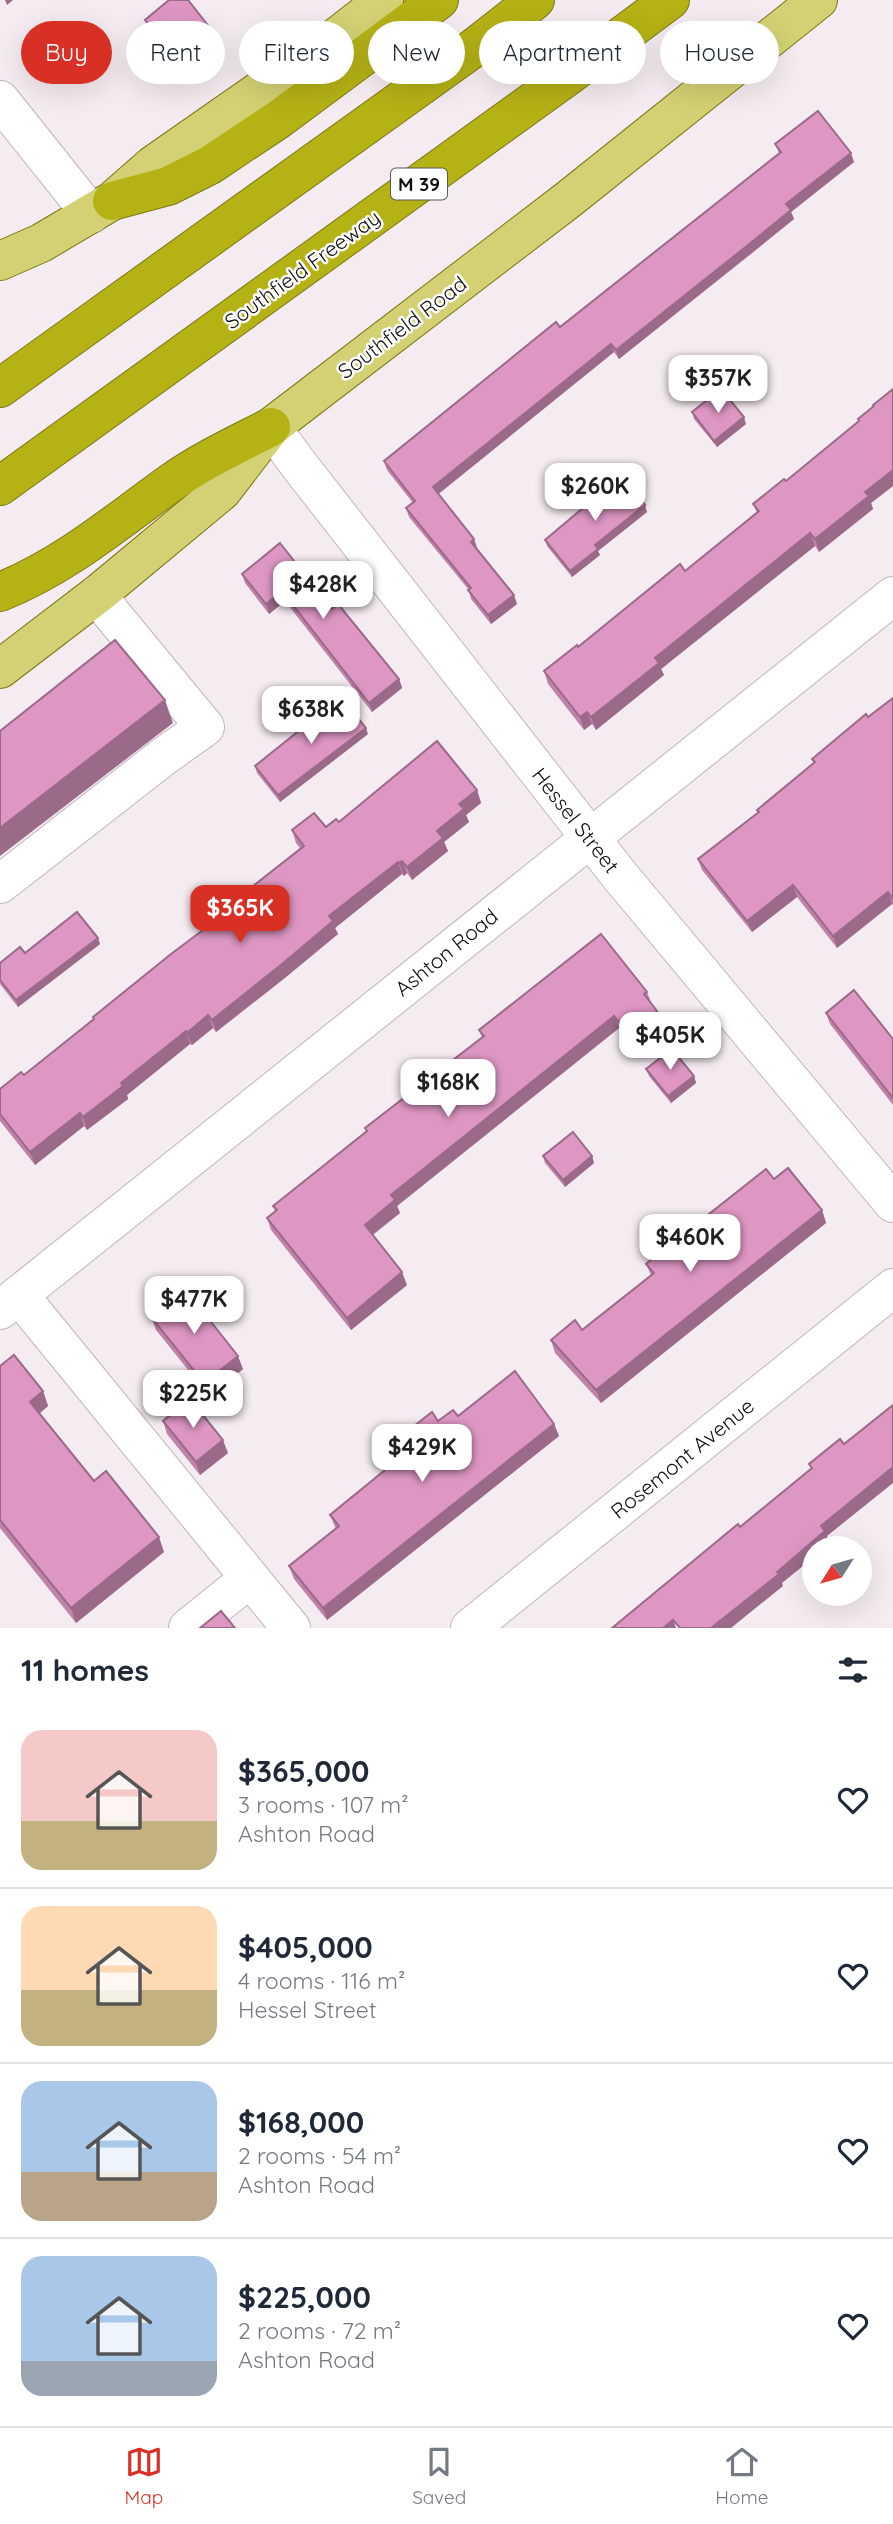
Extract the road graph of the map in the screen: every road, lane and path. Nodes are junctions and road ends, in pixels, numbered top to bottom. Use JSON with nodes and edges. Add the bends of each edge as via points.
{"nodes":[{"id":1,"x":384,"y":0,"type":"edge"},
{"id":2,"x":439,"y":0,"type":"edge"},
{"id":3,"x":535,"y":0,"type":"edge"},
{"id":4,"x":670,"y":0,"type":"edge"},
{"id":5,"x":818,"y":0,"type":"edge"},
{"id":6,"x":0,"y":100,"type":"edge"},
{"id":7,"x":102,"y":208,"type":"junction"},
{"id":8,"x":0,"y":261,"type":"edge"},
{"id":9,"x":0,"y":388,"type":"edge"},
{"id":10,"x":271,"y":427,"type":"junction"},
{"id":11,"x":0,"y":486,"type":"edge"},
{"id":12,"x":0,"y":592,"type":"edge"},
{"id":13,"x":98,"y":594,"type":"junction"},
{"id":14,"x":893,"y":596,"type":"edge"},
{"id":15,"x":0,"y":669,"type":"edge"},
{"id":16,"x":589,"y":837,"type":"junction"},
{"id":17,"x":0,"y":884,"type":"edge"},
{"id":18,"x":893,"y":1203,"type":"edge"},
{"id":19,"x":893,"y":1288,"type":"edge"},
{"id":20,"x":9,"y":1302,"type":"edge"},
{"id":21,"x":250,"y":1578,"type":"junction"},
{"id":22,"x":188,"y":1628,"type":"edge"},
{"id":23,"x":291,"y":1628,"type":"edge"},
{"id":24,"x":470,"y":1628,"type":"edge"}],
"edges":[{"from":1,"to":7,"type":"main road","via":[[153,165]]},
{"from":2,"to":7,"type":"highway","via":[[210,165],[168,186]]},
{"from":3,"to":9,"type":"highway"},
{"from":4,"to":11,"type":"highway","name":"Southfield Freeway","number":"M 39"},
{"from":5,"to":10,"type":"main road","name":"Southfield Road","via":[[569,199]]},
{"from":6,"to":7,"type":"street"},
{"from":7,"to":8,"type":"main road"},
{"from":10,"to":12,"type":"highway","via":[[174,481],[54,567]]},
{"from":10,"to":13,"type":"main road","name":"Southfield Road","via":[[222,491]]},
{"from":10,"to":16,"type":"street","name":"Hessel Street"},
{"from":13,"to":15,"type":"main road","name":"Southfield Road"},
{"from":13,"to":17,"type":"street","via":[[205,727]]},
{"from":14,"to":16,"type":"street","name":"Ashton Road"},
{"from":16,"to":18,"type":"street","name":"Hessel Street"},
{"from":16,"to":20,"type":"street","name":"Ashton Road"},
{"from":19,"to":24,"type":"street","name":"Rosemont Avenue"},
{"from":20,"to":21,"type":"street"},
{"from":21,"to":22,"type":"street"},
{"from":21,"to":23,"type":"street"}]}
